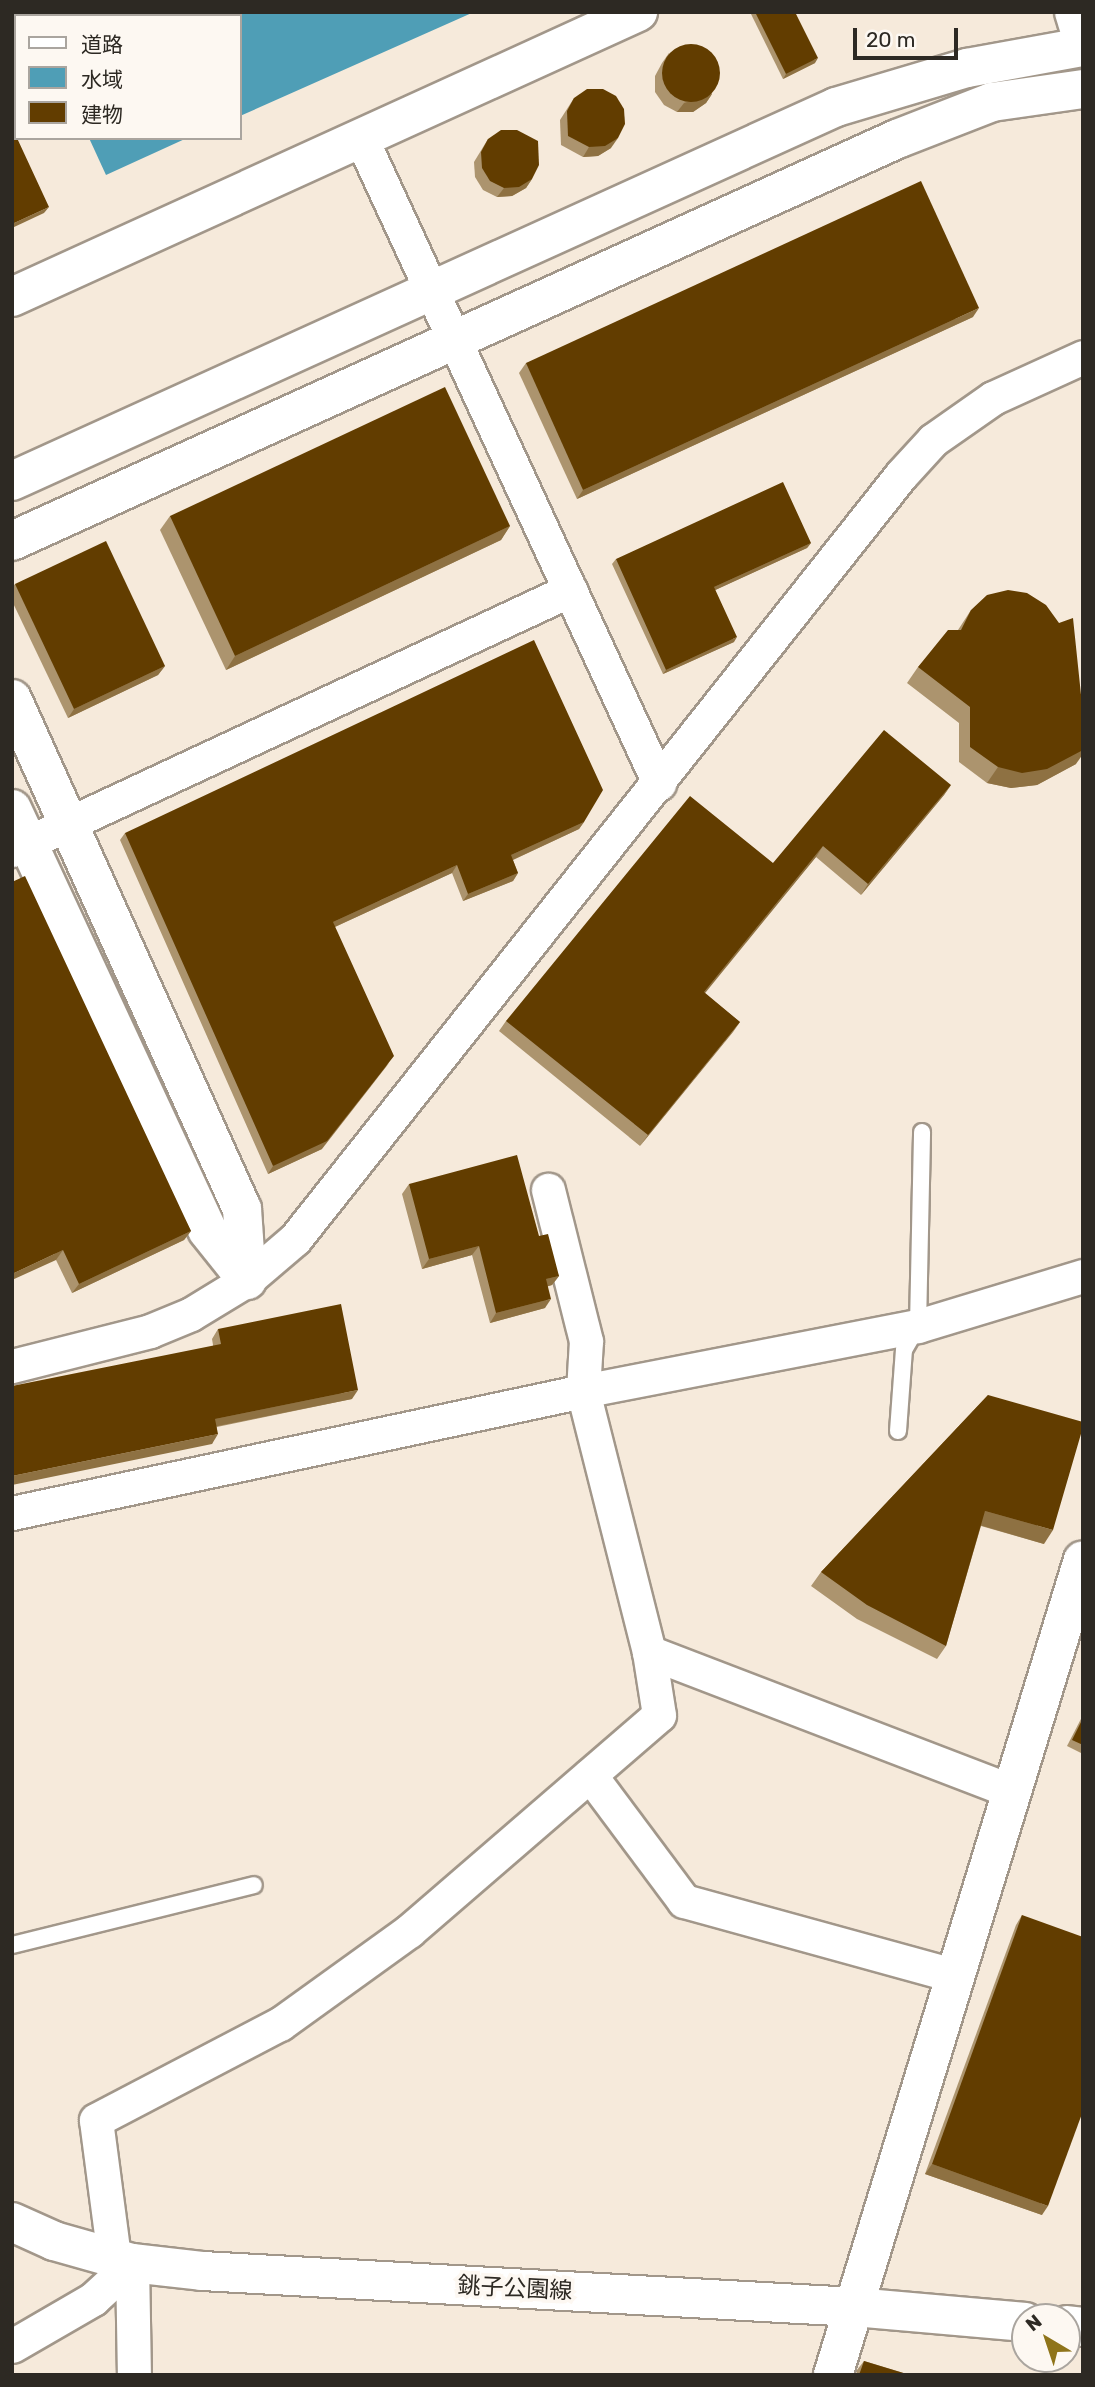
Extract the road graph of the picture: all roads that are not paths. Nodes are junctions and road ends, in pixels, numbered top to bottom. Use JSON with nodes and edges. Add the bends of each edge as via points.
{"nodes":[{"id":1,"x":638,"y":12,"type":"edge"},
{"id":2,"x":1074,"y":12,"type":"edge"},
{"id":3,"x":1083,"y":44,"type":"edge"},
{"id":4,"x":1083,"y":89,"type":"edge"},
{"id":5,"x":361,"y":138,"type":"junction"},
{"id":6,"x":431,"y":290,"type":"junction"},
{"id":7,"x":12,"y":297,"type":"edge"},
{"id":8,"x":456,"y":340,"type":"junction"},
{"id":9,"x":1083,"y":357,"type":"edge"},
{"id":10,"x":12,"y":481,"type":"edge"},
{"id":11,"x":12,"y":541,"type":"edge"},
{"id":12,"x":570,"y":590,"type":"junction"},
{"id":13,"x":12,"y":699,"type":"edge"},
{"id":14,"x":659,"y":783,"type":"junction"},
{"id":15,"x":67,"y":825,"type":"junction"},
{"id":16,"x":17,"y":834,"type":"edge"},
{"id":17,"x":922,"y":1132,"type":"dead end"},
{"id":18,"x":548,"y":1190,"type":"dead end"},
{"id":19,"x":1083,"y":1276,"type":"edge"},
{"id":20,"x":247,"y":1280,"type":"junction"},
{"id":21,"x":918,"y":1326,"type":"junction"},
{"id":22,"x":12,"y":1366,"type":"edge"},
{"id":23,"x":583,"y":1391,"type":"junction"},
{"id":24,"x":898,"y":1431,"type":"dead end"},
{"id":25,"x":12,"y":1513,"type":"edge"},
{"id":26,"x":1083,"y":1560,"type":"edge"},
{"id":27,"x":649,"y":1652,"type":"junction"},
{"id":28,"x":590,"y":1775,"type":"junction"},
{"id":29,"x":1013,"y":1792,"type":"junction"},
{"id":30,"x":254,"y":1885,"type":"dead end"},
{"id":31,"x":12,"y":1945,"type":"edge"},
{"id":32,"x":956,"y":1976,"type":"junction"},
{"id":33,"x":12,"y":2222,"type":"edge"},
{"id":34,"x":123,"y":2260,"type":"junction"},
{"id":35,"x":854,"y":2307,"type":"junction"},
{"id":36,"x":1011,"y":2321,"type":"edge"},
{"id":37,"x":12,"y":2346,"type":"edge"},
{"id":38,"x":134,"y":2375,"type":"edge"},
{"id":39,"x":833,"y":2375,"type":"edge"}],
"edges":[{"from":1,"to":5,"type":"street"},
{"from":2,"to":3,"type":"street"},
{"from":3,"to":6,"type":"street","via":[[967,68],[836,107]]},
{"from":4,"to":8,"type":"street","via":[[992,102],[918,130]]},
{"from":5,"to":6,"type":"street"},
{"from":5,"to":7,"type":"street"},
{"from":6,"to":8,"type":"street"},
{"from":6,"to":10,"type":"street"},
{"from":8,"to":11,"type":"street"},
{"from":8,"to":12,"type":"street"},
{"from":9,"to":14,"type":"street","via":[[993,398],[933,440]]},
{"from":12,"to":14,"type":"street"},
{"from":12,"to":15,"type":"street"},
{"from":13,"to":15,"type":"street"},
{"from":14,"to":20,"type":"street","via":[[295,1239]]},
{"from":15,"to":16,"type":"street"},
{"from":15,"to":20,"type":"street","via":[[242,1209]]},
{"from":16,"to":20,"type":"street","via":[[207,1230]]},
{"from":17,"to":21,"type":"lane"},
{"from":18,"to":23,"type":"street","via":[[586,1341]]},
{"from":19,"to":21,"type":"street"},
{"from":20,"to":22,"type":"street","via":[[191,1314],[150,1331]]},
{"from":21,"to":23,"type":"street"},
{"from":21,"to":24,"type":"lane","via":[[904,1350]]},
{"from":23,"to":25,"type":"street"},
{"from":23,"to":27,"type":"street"},
{"from":26,"to":29,"type":"street"},
{"from":27,"to":28,"type":"street","via":[[659,1715]]},
{"from":27,"to":29,"type":"street"},
{"from":28,"to":32,"type":"street","via":[[684,1901]]},
{"from":28,"to":34,"type":"street","via":[[409,1931],[280,2024],[96,2119]]},
{"from":29,"to":32,"type":"street"},
{"from":30,"to":31,"type":"lane"},
{"from":32,"to":35,"type":"street"},
{"from":33,"to":34,"type":"street","name":"銚子公園線","via":[[54,2241]]},
{"from":34,"to":35,"type":"street","name":"銚子公園線"},
{"from":34,"to":37,"type":"street","via":[[93,2299]]},
{"from":34,"to":38,"type":"street"},
{"from":35,"to":36,"type":"street","name":"銚子公園線"},
{"from":35,"to":39,"type":"street"}]}
